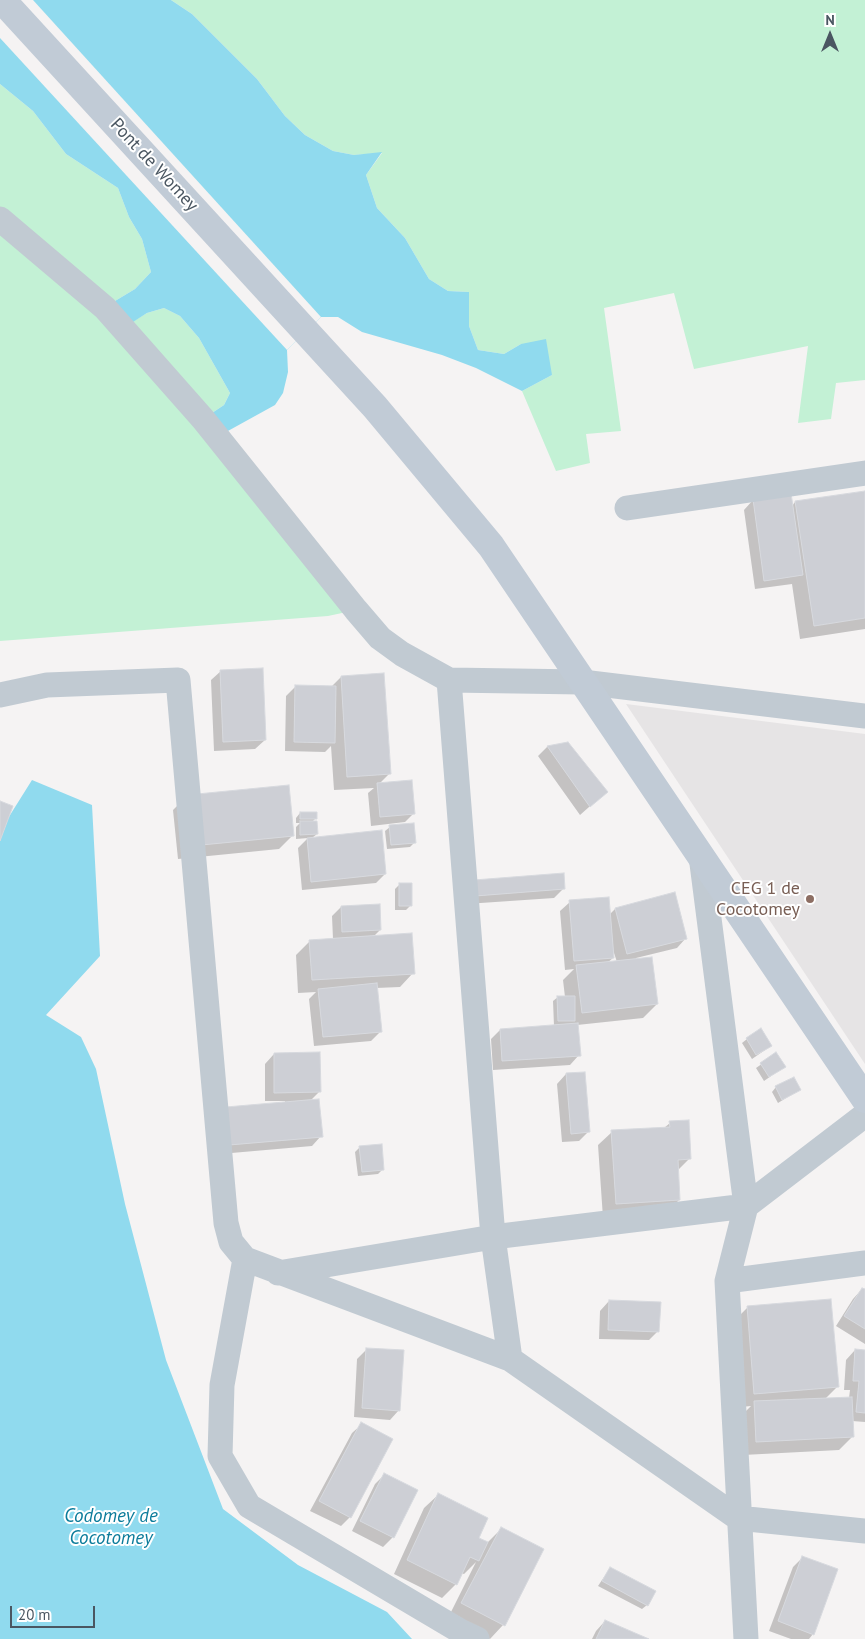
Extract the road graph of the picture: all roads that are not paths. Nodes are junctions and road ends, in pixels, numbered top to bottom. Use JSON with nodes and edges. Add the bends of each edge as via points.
{"nodes":[{"id":1,"x":2,"y":0,"type":"edge"},
{"id":2,"x":0,"y":219,"type":"edge"},
{"id":3,"x":865,"y":473,"type":"edge"},
{"id":4,"x":627,"y":508,"type":"dead end"},
{"id":5,"x":449,"y":680,"type":"junction"},
{"id":6,"x":582,"y":682,"type":"junction"},
{"id":7,"x":0,"y":696,"type":"edge"},
{"id":8,"x":865,"y":716,"type":"edge"},
{"id":9,"x":700,"y":856,"type":"junction"},
{"id":10,"x":865,"y":1099,"type":"edge"},
{"id":11,"x":865,"y":1115,"type":"edge"},
{"id":12,"x":746,"y":1206,"type":"junction"},
{"id":13,"x":493,"y":1237,"type":"junction"},
{"id":14,"x":245,"y":1259,"type":"junction"},
{"id":15,"x":865,"y":1263,"type":"edge"},
{"id":16,"x":278,"y":1273,"type":"junction"},
{"id":17,"x":726,"y":1280,"type":"junction"},
{"id":18,"x":510,"y":1359,"type":"junction"},
{"id":19,"x":738,"y":1518,"type":"junction"},
{"id":20,"x":865,"y":1532,"type":"edge"},
{"id":21,"x":465,"y":1636,"type":"edge"},
{"id":22,"x":746,"y":1639,"type":"edge"}],
"edges":[{"from":1,"to":6,"type":"main road","name":"Pont de Womey","via":[[306,330],[430,471],[491,546]]},
{"from":2,"to":5,"type":"street","via":[[105,308],[203,419],[380,638]]},
{"from":3,"to":4,"type":"street"},
{"from":5,"to":6,"type":"street"},
{"from":5,"to":13,"type":"street"},
{"from":6,"to":8,"type":"street"},
{"from":6,"to":9,"type":"main road","name":"Pont de Womey"},
{"from":7,"to":14,"type":"street","via":[[47,685],[178,680],[226,1223],[232,1242]]},
{"from":9,"to":10,"type":"main road","name":"Pont de Womey"},
{"from":9,"to":12,"type":"street"},
{"from":11,"to":12,"type":"street"},
{"from":12,"to":13,"type":"street"},
{"from":12,"to":17,"type":"street"},
{"from":13,"to":16,"type":"street"},
{"from":13,"to":18,"type":"street"},
{"from":14,"to":16,"type":"street"},
{"from":14,"to":21,"type":"street","via":[[222,1385],[220,1456],[249,1506]]},
{"from":15,"to":17,"type":"street"},
{"from":16,"to":18,"type":"street"},
{"from":17,"to":19,"type":"street"},
{"from":18,"to":19,"type":"street"},
{"from":19,"to":20,"type":"street"},
{"from":19,"to":22,"type":"street"}]}
